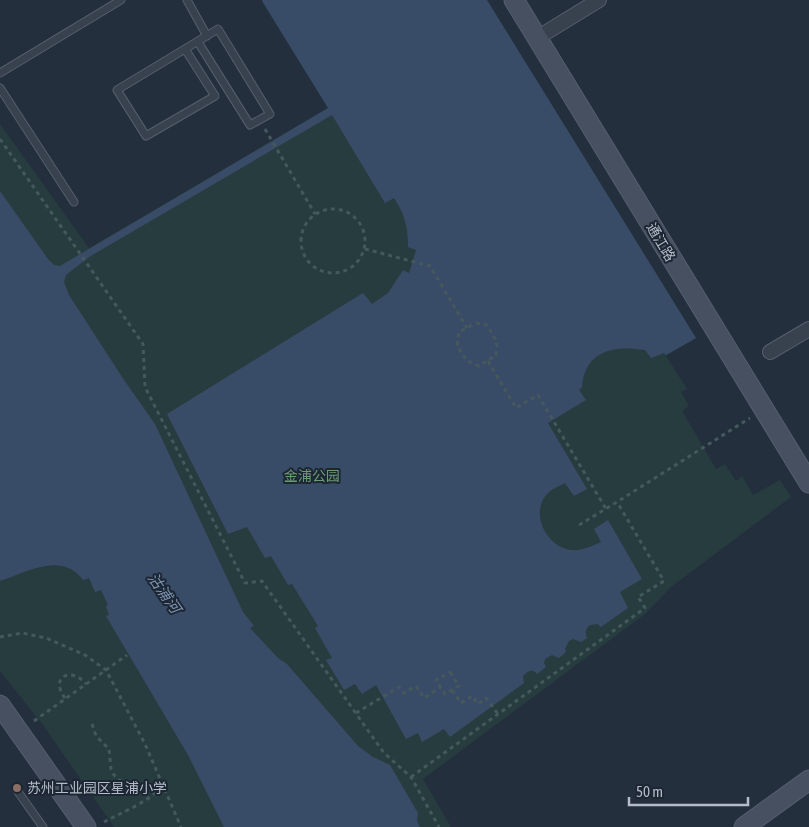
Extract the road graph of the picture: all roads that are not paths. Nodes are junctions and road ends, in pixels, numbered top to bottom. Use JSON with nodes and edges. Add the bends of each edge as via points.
{"nodes":[{"id":1,"x":121,"y":0,"type":"edge"},
{"id":2,"x":187,"y":0,"type":"edge"},
{"id":3,"x":514,"y":0,"type":"edge"},
{"id":4,"x":599,"y":0,"type":"edge"},
{"id":5,"x":207,"y":36,"type":"junction"},
{"id":6,"x":537,"y":38,"type":"junction"},
{"id":7,"x":198,"y":42,"type":"junction"},
{"id":8,"x":185,"y":49,"type":"junction"},
{"id":9,"x":0,"y":73,"type":"edge"},
{"id":10,"x":0,"y":88,"type":"edge"},
{"id":11,"x":74,"y":202,"type":"dead end"},
{"id":12,"x":809,"y":329,"type":"edge"},
{"id":13,"x":770,"y":352,"type":"dead end"},
{"id":14,"x":809,"y":483,"type":"edge"},
{"id":15,"x":0,"y":705,"type":"edge"},
{"id":16,"x":809,"y":780,"type":"edge"},
{"id":17,"x":16,"y":789,"type":"dead end"},
{"id":18,"x":42,"y":827,"type":"edge"},
{"id":19,"x":86,"y":827,"type":"edge"},
{"id":20,"x":744,"y":827,"type":"edge"}],
"edges":[{"from":1,"to":9,"type":"lane"},
{"from":2,"to":5,"type":"lane"},
{"from":3,"to":6,"type":"street","name":"通江路"},
{"from":4,"to":6,"type":"street"},
{"from":5,"to":7,"type":"lane"},
{"from":5,"to":7,"type":"lane","via":[[218,29],[270,114],[250,126]]},
{"from":6,"to":14,"type":"street","name":"通江路"},
{"from":7,"to":8,"type":"lane"},
{"from":8,"to":8,"type":"lane","via":[[215,96],[146,136],[117,90]]},
{"from":10,"to":11,"type":"lane"},
{"from":12,"to":13,"type":"street"},
{"from":15,"to":19,"type":"street"},
{"from":16,"to":20,"type":"street"},
{"from":17,"to":18,"type":"lane"}]}
